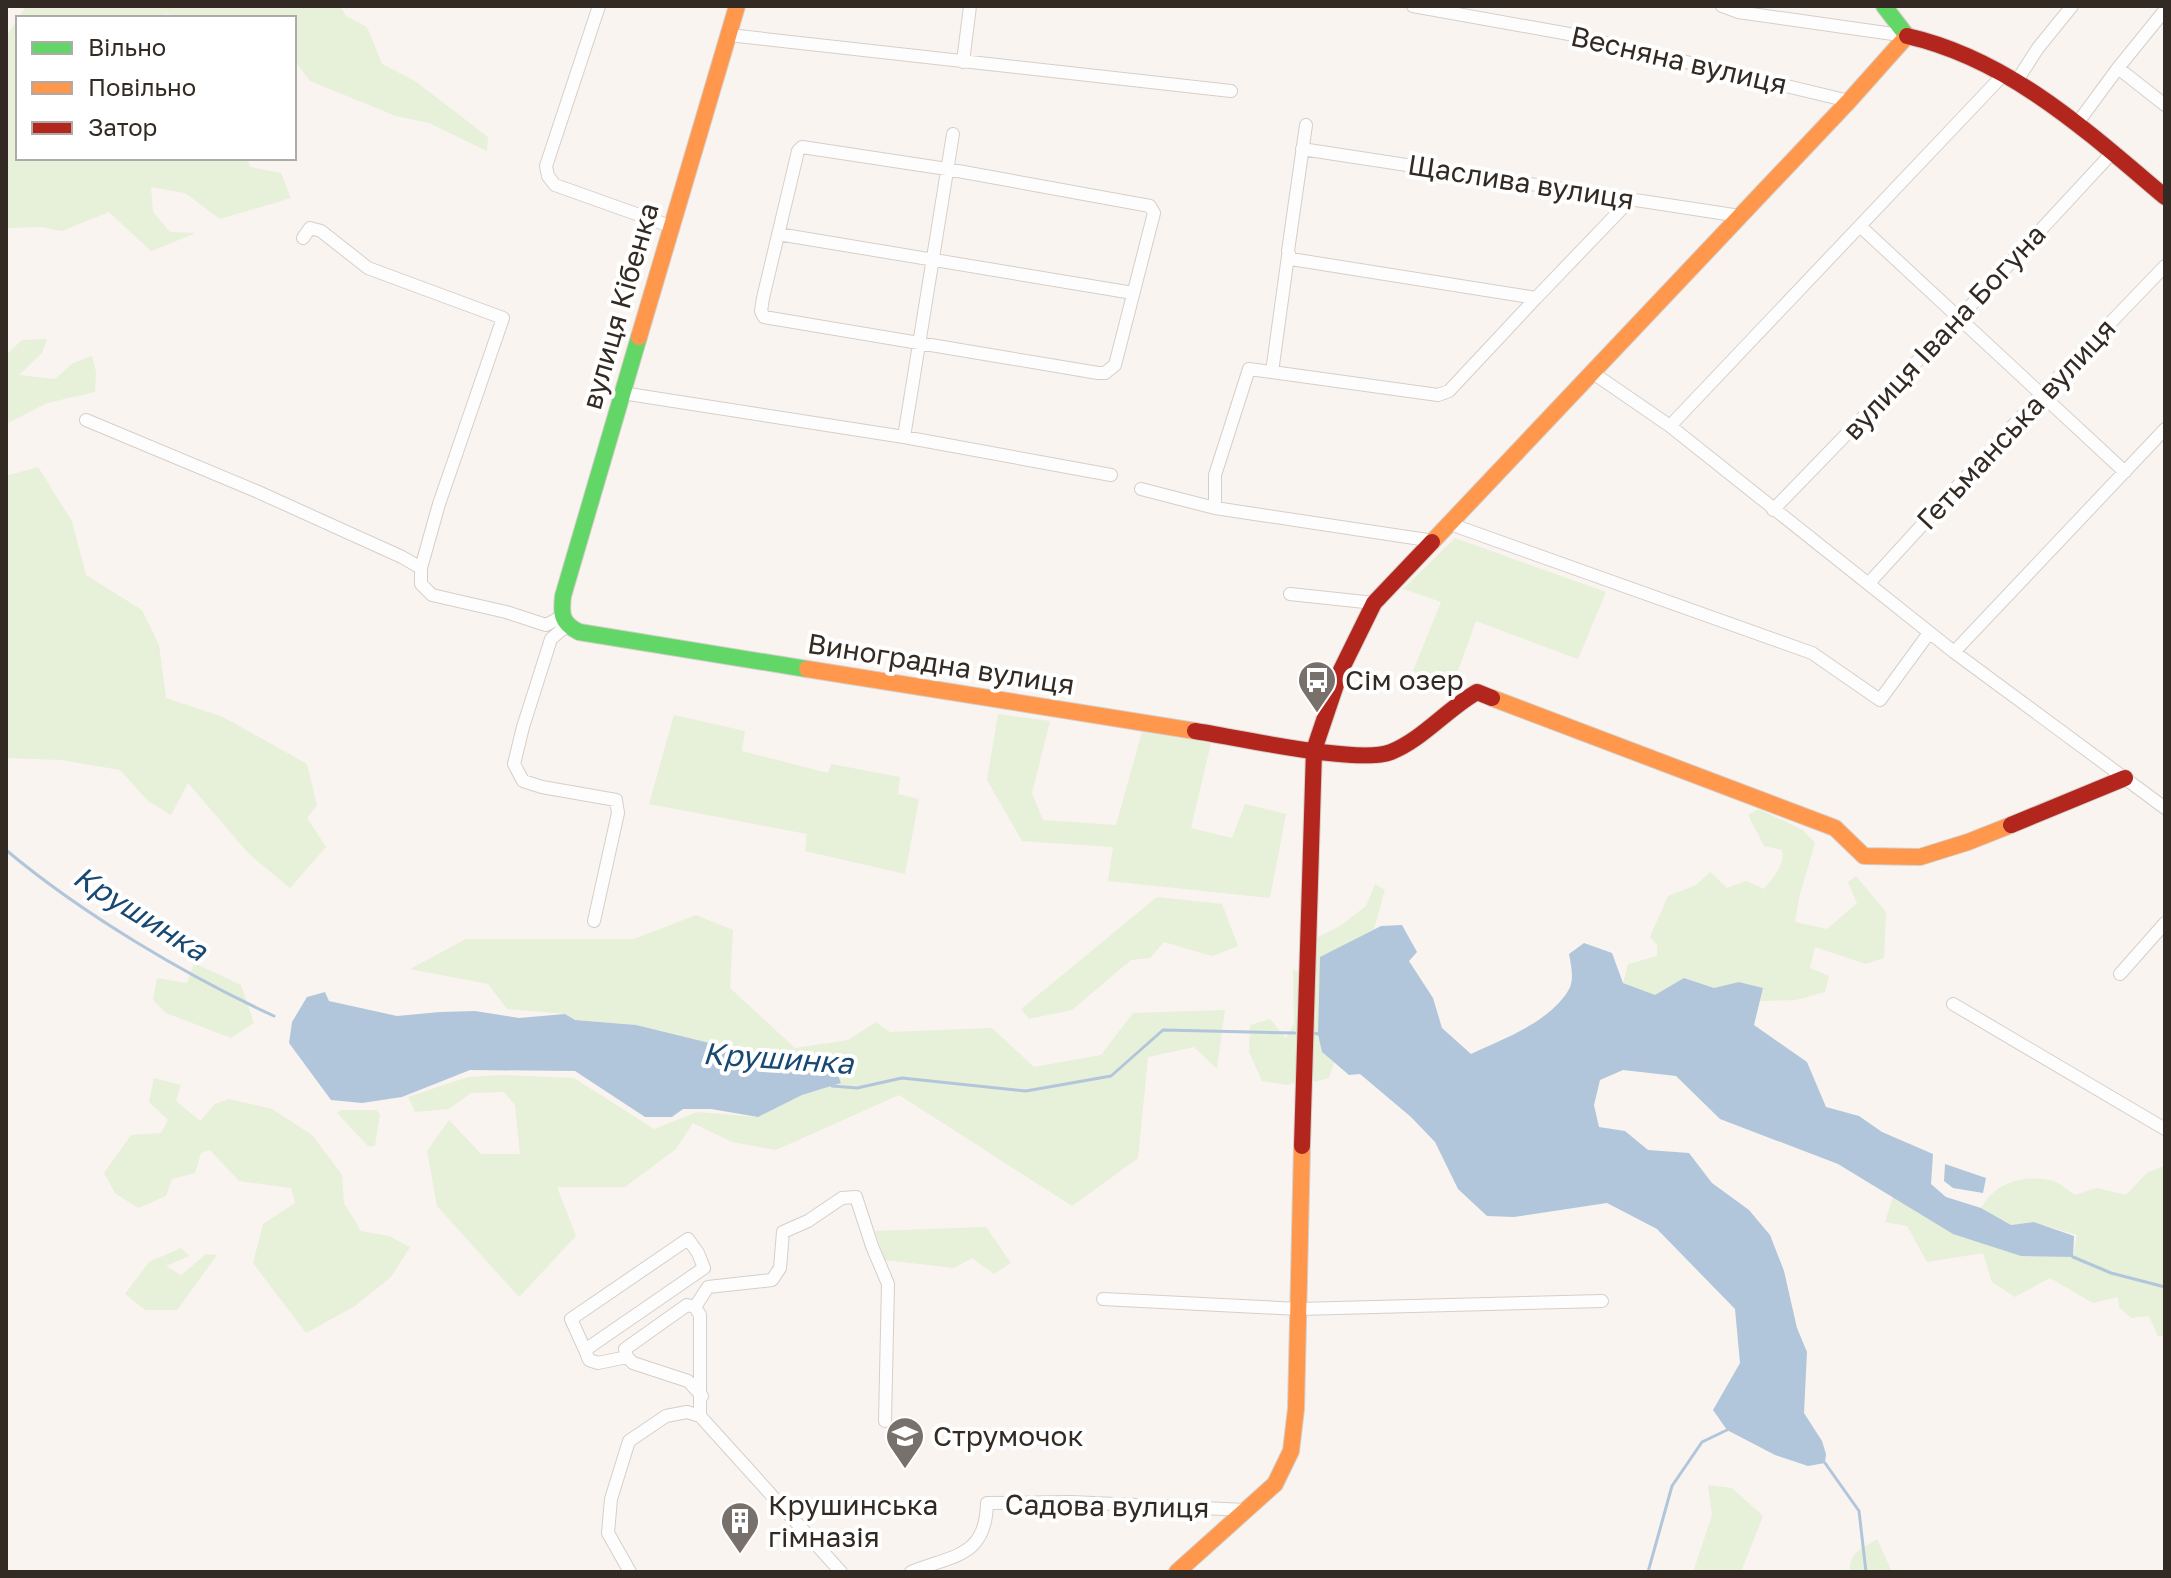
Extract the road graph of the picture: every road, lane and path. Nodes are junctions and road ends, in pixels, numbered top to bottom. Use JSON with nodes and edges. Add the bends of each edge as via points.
{"nodes":[{"id":1,"x":599,"y":6,"type":"edge"},
{"id":2,"x":737,"y":6,"type":"edge"},
{"id":3,"x":970,"y":6,"type":"edge"},
{"id":4,"x":1413,"y":6,"type":"edge"},
{"id":5,"x":1722,"y":6,"type":"edge"},
{"id":6,"x":1884,"y":6,"type":"edge"},
{"id":7,"x":2072,"y":6,"type":"edge"},
{"id":8,"x":2165,"y":10,"type":"edge"},
{"id":9,"x":729,"y":35,"type":"junction"},
{"id":10,"x":1907,"y":36,"type":"junction"},
{"id":11,"x":963,"y":62,"type":"junction"},
{"id":12,"x":2118,"y":68,"type":"junction"},
{"id":13,"x":2010,"y":78,"type":"junction"},
{"id":14,"x":1231,"y":91,"type":"dead end"},
{"id":15,"x":1849,"y":101,"type":"junction"},
{"id":16,"x":2165,"y":105,"type":"edge"},
{"id":17,"x":1306,"y":125,"type":"dead end"},
{"id":18,"x":2076,"y":125,"type":"junction"},
{"id":19,"x":953,"y":134,"type":"dead end"},
{"id":20,"x":1302,"y":149,"type":"junction"},
{"id":21,"x":2112,"y":153,"type":"junction"},
{"id":22,"x":947,"y":169,"type":"junction"},
{"id":23,"x":2165,"y":197,"type":"edge"},
{"id":24,"x":1631,"y":199,"type":"junction"},
{"id":25,"x":1740,"y":216,"type":"junction"},
{"id":26,"x":670,"y":226,"type":"junction"},
{"id":27,"x":1861,"y":227,"type":"junction"},
{"id":28,"x":778,"y":234,"type":"junction"},
{"id":29,"x":303,"y":238,"type":"dead end"},
{"id":30,"x":1288,"y":256,"type":"junction"},
{"id":31,"x":934,"y":259,"type":"junction"},
{"id":32,"x":2165,"y":266,"type":"edge"},
{"id":33,"x":1133,"y":293,"type":"junction"},
{"id":34,"x":1536,"y":298,"type":"junction"},
{"id":35,"x":1960,"y":317,"type":"junction"},
{"id":36,"x":919,"y":341,"type":"junction"},
{"id":37,"x":1272,"y":372,"type":"junction"},
{"id":38,"x":1593,"y":373,"type":"junction"},
{"id":39,"x":622,"y":393,"type":"junction"},
{"id":40,"x":2042,"y":394,"type":"junction"},
{"id":41,"x":86,"y":420,"type":"dead end"},
{"id":42,"x":1670,"y":426,"type":"junction"},
{"id":43,"x":2165,"y":429,"type":"edge"},
{"id":44,"x":904,"y":437,"type":"junction"},
{"id":45,"x":2125,"y":472,"type":"junction"},
{"id":46,"x":1111,"y":475,"type":"dead end"},
{"id":47,"x":1141,"y":489,"type":"dead end"},
{"id":48,"x":1215,"y":508,"type":"junction"},
{"id":49,"x":1773,"y":510,"type":"junction"},
{"id":50,"x":1450,"y":524,"type":"junction"},
{"id":51,"x":1434,"y":541,"type":"junction"},
{"id":52,"x":421,"y":568,"type":"junction"},
{"id":53,"x":1869,"y":583,"type":"junction"},
{"id":54,"x":1290,"y":594,"type":"dead end"},
{"id":55,"x":1374,"y":603,"type":"junction"},
{"id":56,"x":563,"y":622,"type":"junction"},
{"id":57,"x":1929,"y":633,"type":"junction"},
{"id":58,"x":1954,"y":652,"type":"junction"},
{"id":59,"x":1314,"y":750,"type":"junction"},
{"id":60,"x":2125,"y":778,"type":"junction"},
{"id":61,"x":2165,"y":808,"type":"edge"},
{"id":62,"x":594,"y":921,"type":"dead end"},
{"id":63,"x":2165,"y":923,"type":"edge"},
{"id":64,"x":2120,"y":974,"type":"dead end"},
{"id":65,"x":1953,"y":1004,"type":"dead end"},
{"id":66,"x":2165,"y":1129,"type":"edge"},
{"id":67,"x":704,"y":1268,"type":"junction"},
{"id":68,"x":708,"y":1287,"type":"junction"},
{"id":69,"x":1103,"y":1299,"type":"dead end"},
{"id":70,"x":1602,"y":1301,"type":"dead end"},
{"id":71,"x":695,"y":1307,"type":"junction"},
{"id":72,"x":1299,"y":1309,"type":"junction"},
{"id":73,"x":585,"y":1350,"type":"junction"},
{"id":74,"x":627,"y":1357,"type":"junction"},
{"id":75,"x":702,"y":1396,"type":"junction"},
{"id":76,"x":700,"y":1416,"type":"junction"},
{"id":77,"x":885,"y":1421,"type":"dead end"},
{"id":78,"x":1246,"y":1510,"type":"junction"},
{"id":79,"x":630,"y":1572,"type":"edge"},
{"id":80,"x":841,"y":1572,"type":"edge"},
{"id":81,"x":911,"y":1572,"type":"edge"},
{"id":82,"x":1177,"y":1572,"type":"edge"}],
"edges":[{"from":1,"to":26,"type":"street","via":[[546,166],[548,176],[555,185]]},
{"from":2,"to":9,"type":"street","name":"вулиця Кібенка"},
{"from":3,"to":11,"type":"street"},
{"from":4,"to":15,"type":"street","name":"Весняна вулиця","via":[[1569,34]]},
{"from":5,"to":10,"type":"street"},
{"from":6,"to":10,"type":"street"},
{"from":7,"to":13,"type":"street"},
{"from":8,"to":12,"type":"street"},
{"from":9,"to":11,"type":"street"},
{"from":9,"to":26,"type":"street","name":"вулиця Кібенка"},
{"from":10,"to":13,"type":"street","via":[[1965,54]]},
{"from":10,"to":15,"type":"street"},
{"from":11,"to":14,"type":"street"},
{"from":12,"to":16,"type":"street"},
{"from":12,"to":18,"type":"street"},
{"from":13,"to":18,"type":"street"},
{"from":13,"to":27,"type":"street"},
{"from":15,"to":25,"type":"street"},
{"from":17,"to":20,"type":"street"},
{"from":18,"to":21,"type":"street"},
{"from":19,"to":22,"type":"street"},
{"from":20,"to":24,"type":"street","name":"Щаслива вулиця"},
{"from":20,"to":30,"type":"street"},
{"from":21,"to":23,"type":"street"},
{"from":21,"to":35,"type":"street","name":"вулиця Івана Богуна"},
{"from":22,"to":28,"type":"street","via":[[802,147]]},
{"from":22,"to":31,"type":"street"},
{"from":22,"to":33,"type":"street","via":[[1150,206],[1154,213]]},
{"from":24,"to":25,"type":"street","name":"Щаслива вулиця"},
{"from":24,"to":34,"type":"street"},
{"from":25,"to":38,"type":"street"},
{"from":26,"to":39,"type":"street","name":"вулиця Кібенка"},
{"from":27,"to":35,"type":"street"},
{"from":27,"to":42,"type":"street"},
{"from":28,"to":31,"type":"street"},
{"from":28,"to":36,"type":"street","via":[[763,298],[764,317]]},
{"from":29,"to":52,"type":"street","via":[[310,228],[321,231],[368,268],[503,318]]},
{"from":30,"to":34,"type":"street"},
{"from":30,"to":37,"type":"street"},
{"from":31,"to":33,"type":"street"},
{"from":31,"to":36,"type":"street"},
{"from":32,"to":40,"type":"street","name":"Гетьманська вулиця"},
{"from":33,"to":36,"type":"street","via":[[1115,365],[1105,373]]},
{"from":34,"to":37,"type":"street","via":[[1449,391],[1438,395]]},
{"from":35,"to":40,"type":"street"},
{"from":35,"to":49,"type":"street","name":"вулиця Івана Богуна"},
{"from":36,"to":44,"type":"street"},
{"from":37,"to":48,"type":"street","via":[[1249,369],[1215,475]]},
{"from":38,"to":42,"type":"street"},
{"from":38,"to":50,"type":"street"},
{"from":39,"to":44,"type":"street"},
{"from":39,"to":56,"type":"street","name":"вулиця Кібенка","via":[[563,596]]},
{"from":40,"to":45,"type":"street"},
{"from":40,"to":53,"type":"street","name":"Гетьманська вулиця"},
{"from":41,"to":52,"type":"street"},
{"from":42,"to":49,"type":"street"},
{"from":43,"to":45,"type":"street"},
{"from":44,"to":46,"type":"street"},
{"from":45,"to":58,"type":"street"},
{"from":47,"to":48,"type":"street"},
{"from":48,"to":51,"type":"street"},
{"from":49,"to":53,"type":"street"},
{"from":50,"to":51,"type":"street"},
{"from":50,"to":57,"type":"street","via":[[1812,653],[1880,700]]},
{"from":51,"to":55,"type":"street"},
{"from":52,"to":56,"type":"street","via":[[421,584],[432,595],[546,625]]},
{"from":53,"to":57,"type":"street"},
{"from":54,"to":55,"type":"street"},
{"from":55,"to":59,"type":"street","via":[[1341,670]]},
{"from":56,"to":59,"type":"street","name":"Виноградна вулиця","via":[[594,635]]},
{"from":56,"to":62,"type":"street","via":[[551,639],[514,764],[523,781],[616,800],[618,813]]},
{"from":57,"to":58,"type":"street"},
{"from":58,"to":60,"type":"street"},
{"from":59,"to":60,"type":"street","name":"Виноградна вулиця","via":[[1375,757],[1399,751],[1457,701],[1477,692],[1835,828],[1864,856],[1920,857]]},
{"from":59,"to":72,"type":"street"},
{"from":60,"to":61,"type":"street"},
{"from":63,"to":64,"type":"street"},
{"from":65,"to":66,"type":"street"},
{"from":67,"to":68,"type":"street"},
{"from":67,"to":73,"type":"street"},
{"from":67,"to":73,"type":"street","via":[[688,1239],[584,1310],[571,1319]]},
{"from":68,"to":71,"type":"street"},
{"from":68,"to":77,"type":"street","via":[[772,1280],[780,1268],[783,1232],[842,1198],[856,1197],[888,1284]]},
{"from":69,"to":72,"type":"street"},
{"from":70,"to":72,"type":"street"},
{"from":71,"to":74,"type":"street","via":[[687,1305],[625,1349]]},
{"from":71,"to":75,"type":"street","via":[[700,1315]]},
{"from":72,"to":78,"type":"street","via":[[1291,1451],[1275,1484]]},
{"from":73,"to":74,"type":"street","via":[[589,1360],[598,1363]]},
{"from":74,"to":75,"type":"street","via":[[688,1381]]},
{"from":75,"to":76,"type":"street"},
{"from":76,"to":79,"type":"street","via":[[666,1416],[629,1441],[611,1499],[608,1533]]},
{"from":76,"to":80,"type":"street"},
{"from":78,"to":81,"type":"street","name":"Садова вулиця","via":[[987,1503],[982,1533],[964,1555]]},
{"from":78,"to":82,"type":"street"}]}
